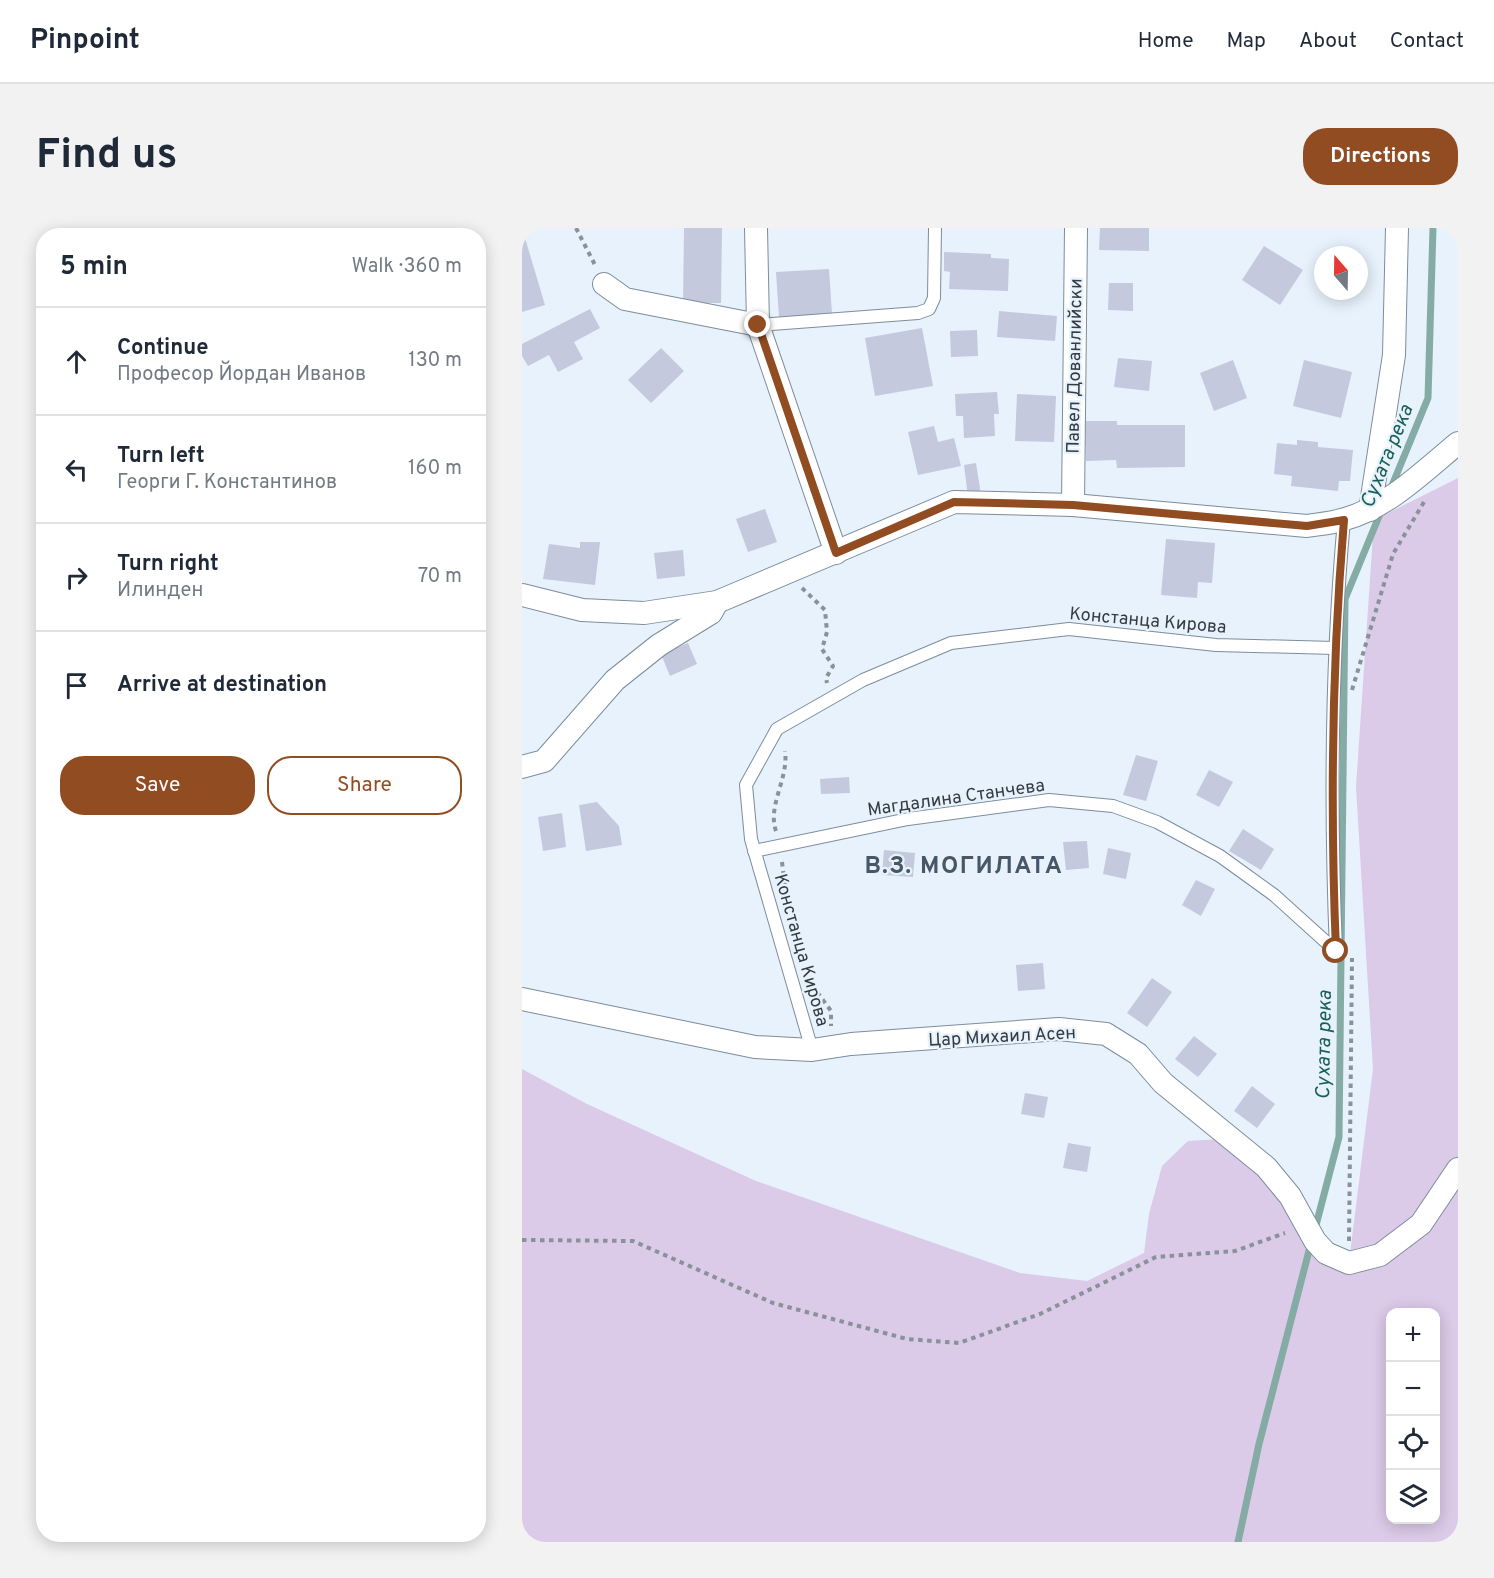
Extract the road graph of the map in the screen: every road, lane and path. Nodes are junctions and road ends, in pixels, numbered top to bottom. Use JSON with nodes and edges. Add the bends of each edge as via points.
{"nodes":[{"id":1,"x":576,"y":228,"type":"edge"},
{"id":2,"x":756,"y":228,"type":"edge"},
{"id":3,"x":935,"y":228,"type":"edge"},
{"id":4,"x":1076,"y":228,"type":"edge"},
{"id":5,"x":1397,"y":228,"type":"edge"},
{"id":6,"x":604,"y":284,"type":"joint"},
{"id":7,"x":758,"y":325,"type":"junction"},
{"id":8,"x":1458,"y":444,"type":"edge"},
{"id":9,"x":1428,"y":494,"type":"dead end"},
{"id":10,"x":1073,"y":505,"type":"junction"},
{"id":11,"x":1370,"y":509,"type":"junction"},
{"id":12,"x":1344,"y":520,"type":"junction"},
{"id":13,"x":836,"y":553,"type":"junction"},
{"id":14,"x":796,"y":569,"type":"junction"},
{"id":15,"x":522,"y":595,"type":"edge"},
{"id":16,"x":717,"y":602,"type":"junction"},
{"id":17,"x":1335,"y":648,"type":"junction"},
{"id":18,"x":1352,"y":691,"type":"dead end"},
{"id":19,"x":841,"y":693,"type":"junction"},
{"id":20,"x":784,"y":747,"type":"dead end"},
{"id":21,"x":522,"y":767,"type":"edge"},
{"id":22,"x":779,"y":846,"type":"junction"},
{"id":23,"x":754,"y":851,"type":"junction"},
{"id":24,"x":788,"y":903,"type":"dead end"},
{"id":25,"x":1352,"y":957,"type":"dead end"},
{"id":26,"x":810,"y":983,"type":"dead end"},
{"id":27,"x":522,"y":999,"type":"edge"},
{"id":28,"x":821,"y":1049,"type":"junction"},
{"id":29,"x":1458,"y":1169,"type":"edge"},
{"id":30,"x":1310,"y":1232,"type":"junction"},
{"id":31,"x":522,"y":1240,"type":"edge"},
{"id":32,"x":1349,"y":1263,"type":"junction"}],
"edges":[{"from":1,"to":6,"type":"path"},
{"from":2,"to":7,"type":"street"},
{"from":3,"to":7,"type":"lane","via":[[934,298],[929,309]]},
{"from":4,"to":10,"type":"street","name":"Павел Дованлийски"},
{"from":5,"to":11,"type":"street","via":[[1394,355]]},
{"from":6,"to":7,"type":"street","via":[[625,299]]},
{"from":7,"to":13,"type":"street"},
{"from":8,"to":11,"type":"street"},
{"from":9,"to":18,"type":"path","via":[[1393,554]]},
{"from":10,"to":12,"type":"street","via":[[1307,526]]},
{"from":10,"to":13,"type":"street","via":[[954,502]]},
{"from":11,"to":12,"type":"street"},
{"from":12,"to":17,"type":"lane"},
{"from":13,"to":14,"type":"street"},
{"from":14,"to":16,"type":"street"},
{"from":14,"to":19,"type":"path","via":[[802,590],[825,610],[827,632],[822,649],[833,666],[826,678],[827,689]]},
{"from":15,"to":16,"type":"street","via":[[582,609],[644,613]]},
{"from":16,"to":21,"type":"street","via":[[711,613],[659,645],[615,680],[544,761]]},
{"from":17,"to":19,"type":"lane","name":"Констанца Кирова","via":[[1216,645],[1069,629],[951,643]]},
{"from":17,"to":22,"type":"lane","name":"Магдалина Станчева","via":[[1332,849],[1336,951],[1274,895],[1220,856],[1157,822],[1113,806],[1049,800],[908,819]]},
{"from":19,"to":23,"type":"lane","name":"Констанца Кирова","via":[[777,729],[746,785]]},
{"from":20,"to":22,"type":"path","via":[[786,763],[772,822]]},
{"from":22,"to":23,"type":"lane","name":"Магдалина Станчева"},
{"from":22,"to":24,"type":"path"},
{"from":23,"to":28,"type":"lane","name":"Констанца Кирова"},
{"from":25,"to":32,"type":"path"},
{"from":26,"to":28,"type":"path","via":[[831,1011]]},
{"from":27,"to":28,"type":"street","name":"Цар Михаил Асен","via":[[755,1047]]},
{"from":28,"to":30,"type":"street","name":"Цар Михаил Асен","via":[[1059,1029],[1106,1034],[1138,1054],[1163,1083],[1266,1167],[1290,1196]]},
{"from":29,"to":32,"type":"street","via":[[1421,1224],[1380,1255]]},
{"from":30,"to":31,"type":"path","via":[[1235,1251],[1156,1257],[1040,1314],[959,1343],[907,1339],[772,1303],[633,1241]]},
{"from":30,"to":32,"type":"street","name":"Цар Михаил Асен","via":[[1326,1253]]}]}
